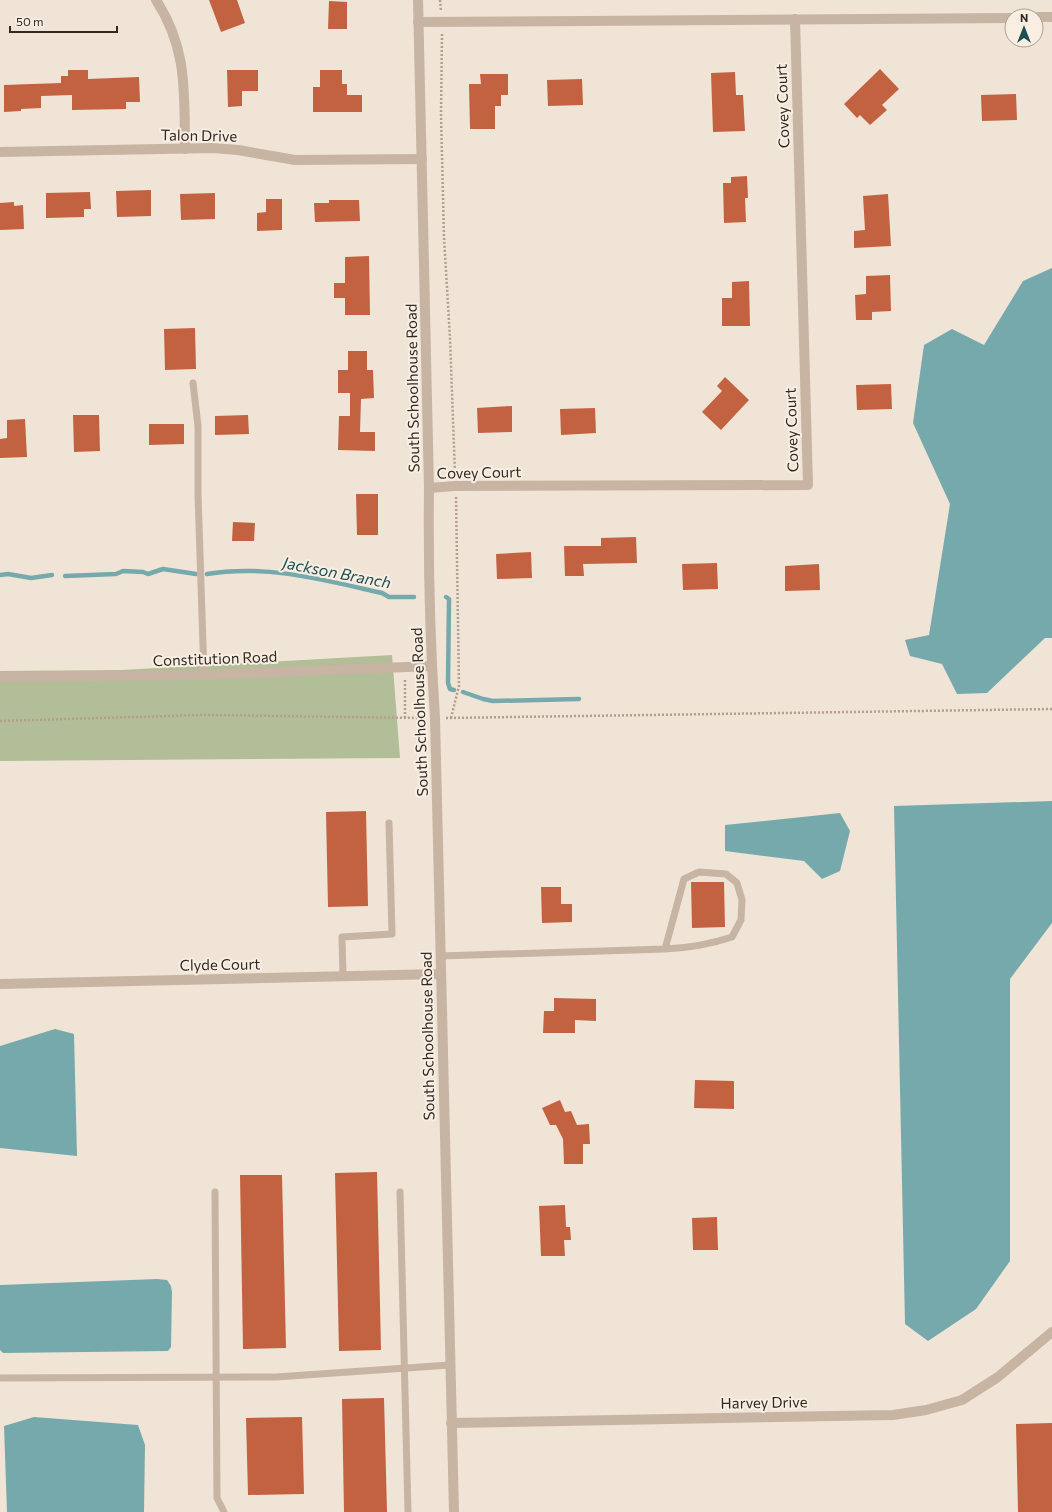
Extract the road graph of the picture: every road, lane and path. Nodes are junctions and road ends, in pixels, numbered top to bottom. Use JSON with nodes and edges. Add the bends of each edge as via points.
{"nodes":[{"id":1,"x":156,"y":0,"type":"edge"},
{"id":2,"x":418,"y":0,"type":"edge"},
{"id":3,"x":440,"y":0,"type":"edge"},
{"id":4,"x":1004,"y":18,"type":"edge"},
{"id":5,"x":795,"y":19,"type":"junction"},
{"id":6,"x":418,"y":22,"type":"junction"},
{"id":7,"x":442,"y":22,"type":"junction"},
{"id":8,"x":185,"y":149,"type":"junction"},
{"id":9,"x":0,"y":152,"type":"edge"},
{"id":10,"x":422,"y":159,"type":"junction"},
{"id":11,"x":193,"y":383,"type":"dead end"},
{"id":12,"x":455,"y":486,"type":"junction"},
{"id":13,"x":429,"y":488,"type":"junction"},
{"id":14,"x":406,"y":666,"type":"junction"},
{"id":15,"x":432,"y":666,"type":"junction"},
{"id":16,"x":204,"y":674,"type":"junction"},
{"id":17,"x":0,"y":677,"type":"edge"},
{"id":18,"x":1052,"y":709,"type":"edge"},
{"id":19,"x":405,"y":718,"type":"junction"},
{"id":20,"x":420,"y":718,"type":"dead end"},
{"id":21,"x":442,"y":718,"type":"dead end"},
{"id":22,"x":451,"y":718,"type":"junction"},
{"id":23,"x":0,"y":721,"type":"edge"},
{"id":24,"x":390,"y":823,"type":"dead end"},
{"id":25,"x":665,"y":949,"type":"junction"},
{"id":26,"x":440,"y":956,"type":"junction"},
{"id":27,"x":441,"y":974,"type":"junction"},
{"id":28,"x":343,"y":976,"type":"junction"},
{"id":29,"x":0,"y":984,"type":"edge"},
{"id":30,"x":216,"y":1192,"type":"dead end"},
{"id":31,"x":400,"y":1192,"type":"dead end"},
{"id":32,"x":1052,"y":1332,"type":"edge"},
{"id":33,"x":450,"y":1365,"type":"junction"},
{"id":34,"x":405,"y":1368,"type":"junction"},
{"id":35,"x":217,"y":1377,"type":"junction"},
{"id":36,"x":0,"y":1378,"type":"edge"},
{"id":37,"x":451,"y":1423,"type":"junction"},
{"id":38,"x":224,"y":1512,"type":"edge"},
{"id":39,"x":408,"y":1512,"type":"edge"},
{"id":40,"x":454,"y":1512,"type":"edge"}],
"edges":[{"from":1,"to":8,"type":"street","via":[[174,33],[180,54],[184,80]]},
{"from":2,"to":6,"type":"street","name":"South Schoolhouse Road"},
{"from":3,"to":7,"type":"path"},
{"from":4,"to":5,"type":"street"},
{"from":5,"to":7,"type":"street"},
{"from":5,"to":12,"type":"street","name":"Covey Court","via":[[808,485]]},
{"from":6,"to":7,"type":"street"},
{"from":6,"to":10,"type":"street","name":"South Schoolhouse Road"},
{"from":7,"to":12,"type":"path","via":[[444,237]]},
{"from":8,"to":9,"type":"street","name":"Talon Drive"},
{"from":8,"to":10,"type":"street","name":"Talon Drive","via":[[226,148],[295,160]]},
{"from":10,"to":13,"type":"street","name":"South Schoolhouse Road"},
{"from":11,"to":16,"type":"lane","via":[[198,426]]},
{"from":12,"to":13,"type":"street","name":"Covey Court"},
{"from":12,"to":22,"type":"path","via":[[459,686]]},
{"from":13,"to":15,"type":"street","name":"South Schoolhouse Road","via":[[428,554]]},
{"from":14,"to":15,"type":"street","name":"Constitution Road"},
{"from":14,"to":16,"type":"street","name":"Constitution Road"},
{"from":14,"to":19,"type":"path"},
{"from":15,"to":26,"type":"street","name":"South Schoolhouse Road"},
{"from":16,"to":17,"type":"street","name":"Constitution Road"},
{"from":18,"to":22,"type":"path"},
{"from":19,"to":20,"type":"path"},
{"from":19,"to":23,"type":"path","via":[[203,715]]},
{"from":21,"to":22,"type":"path"},
{"from":24,"to":28,"type":"lane","via":[[392,934],[342,937]]},
{"from":25,"to":25,"type":"lane","via":[[696,946],[732,937],[741,920],[742,900],[737,883],[726,874],[720,873],[699,872],[684,879]]},
{"from":25,"to":26,"type":"lane"},
{"from":26,"to":27,"type":"street","name":"South Schoolhouse Road"},
{"from":27,"to":28,"type":"street","name":"Clyde Court"},
{"from":27,"to":33,"type":"street","name":"South Schoolhouse Road"},
{"from":28,"to":29,"type":"street","name":"Clyde Court"},
{"from":30,"to":35,"type":"lane"},
{"from":31,"to":34,"type":"lane"},
{"from":32,"to":37,"type":"street","name":"Harvey Drive","via":[[998,1377],[962,1400],[926,1410],[893,1415]]},
{"from":33,"to":34,"type":"lane"},
{"from":33,"to":37,"type":"street","name":"South Schoolhouse Road"},
{"from":34,"to":35,"type":"lane","via":[[276,1377]]},
{"from":34,"to":39,"type":"lane"},
{"from":35,"to":36,"type":"lane"},
{"from":35,"to":38,"type":"lane","via":[[216,1498]]},
{"from":37,"to":40,"type":"street","name":"South Schoolhouse Road"}]}
